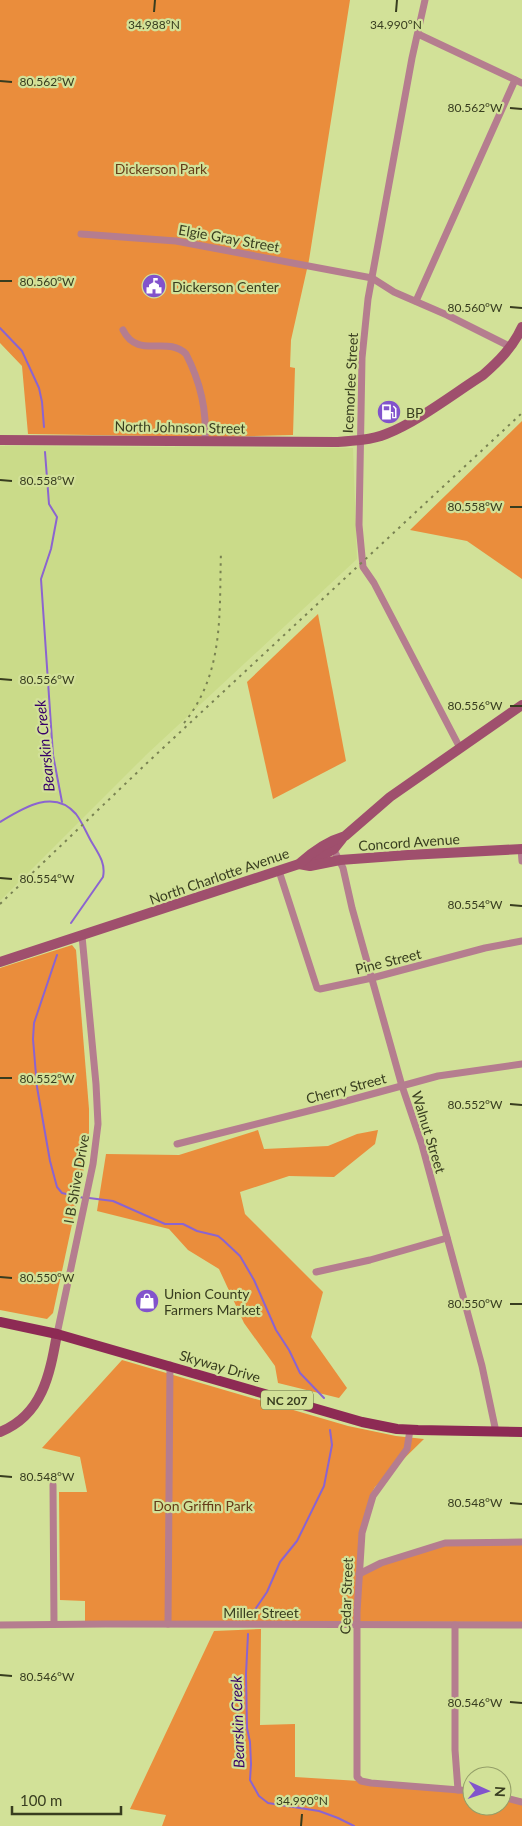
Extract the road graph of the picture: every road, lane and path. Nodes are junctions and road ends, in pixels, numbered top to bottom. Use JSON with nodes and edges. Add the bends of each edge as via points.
{"nodes":[{"id":1,"x":425,"y":0,"type":"edge"},
{"id":2,"x":418,"y":34,"type":"junction"},
{"id":3,"x":519,"y":82,"type":"edge"},
{"id":4,"x":81,"y":234,"type":"dead end"},
{"id":5,"x":372,"y":278,"type":"junction"},
{"id":6,"x":416,"y":301,"type":"junction"},
{"id":7,"x":522,"y":328,"type":"edge"},
{"id":8,"x":123,"y":330,"type":"dead end"},
{"id":9,"x":511,"y":347,"type":"junction"},
{"id":10,"x":0,"y":440,"type":"edge"},
{"id":11,"x":359,"y":440,"type":"junction"},
{"id":12,"x":205,"y":441,"type":"junction"},
{"id":13,"x":522,"y":705,"type":"edge"},
{"id":14,"x":460,"y":748,"type":"junction"},
{"id":15,"x":332,"y":846,"type":"junction"},
{"id":16,"x":521,"y":849,"type":"edge"},
{"id":17,"x":340,"y":860,"type":"junction"},
{"id":18,"x":522,"y":861,"type":"edge"},
{"id":19,"x":299,"y":864,"type":"junction"},
{"id":20,"x":279,"y":871,"type":"junction"},
{"id":21,"x":82,"y":936,"type":"junction"},
{"id":22,"x":522,"y":941,"type":"edge"},
{"id":23,"x":0,"y":962,"type":"edge"},
{"id":24,"x":372,"y":978,"type":"junction"},
{"id":25,"x":522,"y":1064,"type":"edge"},
{"id":26,"x":402,"y":1086,"type":"junction"},
{"id":27,"x":177,"y":1144,"type":"dead end"},
{"id":28,"x":447,"y":1238,"type":"junction"},
{"id":29,"x":316,"y":1272,"type":"dead end"},
{"id":30,"x":0,"y":1322,"type":"edge"},
{"id":31,"x":57,"y":1334,"type":"junction"},
{"id":32,"x":170,"y":1366,"type":"junction"},
{"id":33,"x":410,"y":1430,"type":"junction"},
{"id":34,"x":0,"y":1432,"type":"edge"},
{"id":35,"x":496,"y":1432,"type":"junction"},
{"id":36,"x":522,"y":1432,"type":"edge"},
{"id":37,"x":53,"y":1485,"type":"dead end"},
{"id":38,"x":522,"y":1542,"type":"edge"},
{"id":39,"x":360,"y":1574,"type":"junction"},
{"id":40,"x":54,"y":1624,"type":"junction"},
{"id":41,"x":168,"y":1624,"type":"junction"},
{"id":42,"x":522,"y":1624,"type":"edge"},
{"id":43,"x":0,"y":1625,"type":"edge"},
{"id":44,"x":356,"y":1625,"type":"junction"},
{"id":45,"x":455,"y":1625,"type":"junction"},
{"id":46,"x":458,"y":1790,"type":"junction"},
{"id":47,"x":462,"y":1790,"type":"edge"}],
"edges":[{"from":1,"to":2,"type":"street","name":"Icemorlee Street"},
{"from":2,"to":3,"type":"street"},
{"from":2,"to":5,"type":"street","name":"Icemorlee Street"},
{"from":3,"to":6,"type":"street"},
{"from":4,"to":5,"type":"street","name":"Elgie Gray Street","via":[[176,241]]},
{"from":5,"to":6,"type":"street"},
{"from":5,"to":11,"type":"street","name":"Icemorlee Street","via":[[362,358]]},
{"from":6,"to":9,"type":"street"},
{"from":7,"to":9,"type":"main road","name":"North Johnson Street"},
{"from":8,"to":12,"type":"street","via":[[137,345],[181,348],[186,354],[205,406]]},
{"from":9,"to":11,"type":"main road","name":"North Johnson Street","via":[[483,374],[404,426],[385,435]]},
{"from":10,"to":12,"type":"main road","name":"North Johnson Street"},
{"from":11,"to":12,"type":"main road","name":"North Johnson Street"},
{"from":11,"to":14,"type":"street","name":"Icemorlee Street","via":[[359,524],[363,568],[374,583]]},
{"from":13,"to":14,"type":"main road"},
{"from":14,"to":15,"type":"main road","via":[[390,797]]},
{"from":15,"to":17,"type":"street","name":"Walnut Street"},
{"from":15,"to":19,"type":"main road","name":"North Charlotte Avenue","via":[[311,862]]},
{"from":16,"to":17,"type":"main road","name":"Concord Avenue"},
{"from":16,"to":18,"type":"street"},
{"from":17,"to":19,"type":"main road","name":"Concord Avenue","via":[[310,866]]},
{"from":17,"to":24,"type":"street","name":"Walnut Street"},
{"from":19,"to":20,"type":"main road","name":"North Charlotte Avenue"},
{"from":20,"to":21,"type":"main road","name":"North Charlotte Avenue"},
{"from":20,"to":24,"type":"street","name":"Pine Street","via":[[317,988],[322,990]]},
{"from":21,"to":23,"type":"main road","name":"North Charlotte Avenue"},
{"from":21,"to":31,"type":"street","name":"I B Shive Drive","via":[[97,1109],[96,1145]]},
{"from":22,"to":24,"type":"street","name":"Pine Street"},
{"from":24,"to":26,"type":"street","name":"Walnut Street"},
{"from":25,"to":26,"type":"street","name":"Cherry Street","via":[[438,1076]]},
{"from":26,"to":27,"type":"street","name":"Cherry Street"},
{"from":26,"to":28,"type":"street","name":"Walnut Street"},
{"from":28,"to":29,"type":"street"},
{"from":28,"to":35,"type":"street","name":"Walnut Street","via":[[482,1366]]},
{"from":30,"to":31,"type":"main road","name":"Skyway Drive","number":"NC 207"},
{"from":31,"to":32,"type":"main road","name":"Skyway Drive","number":"NC 207"},
{"from":31,"to":34,"type":"main road","via":[[41,1395],[28,1413]]},
{"from":32,"to":33,"type":"main road","name":"Skyway Drive","number":"NC 207","via":[[337,1416]]},
{"from":32,"to":41,"type":"street"},
{"from":33,"to":35,"type":"main road","name":"Skyway Drive","number":"NC 207"},
{"from":33,"to":39,"type":"street","name":"Cedar Street","via":[[407,1449],[373,1496],[362,1533]]},
{"from":35,"to":36,"type":"main road","name":"Skyway Drive","number":"NC 207"},
{"from":37,"to":40,"type":"street"},
{"from":38,"to":39,"type":"street","via":[[446,1543],[381,1563]]},
{"from":39,"to":44,"type":"street","name":"Cedar Street"},
{"from":40,"to":41,"type":"street","name":"Miller Street"},
{"from":40,"to":43,"type":"street","name":"Miller Street"},
{"from":41,"to":44,"type":"street","name":"Miller Street"},
{"from":42,"to":45,"type":"street","name":"Miller Street"},
{"from":44,"to":45,"type":"street","name":"Miller Street"},
{"from":44,"to":46,"type":"street","name":"Cedar Street","via":[[356,1777],[371,1784]]},
{"from":45,"to":46,"type":"street"},
{"from":46,"to":47,"type":"street"}]}
